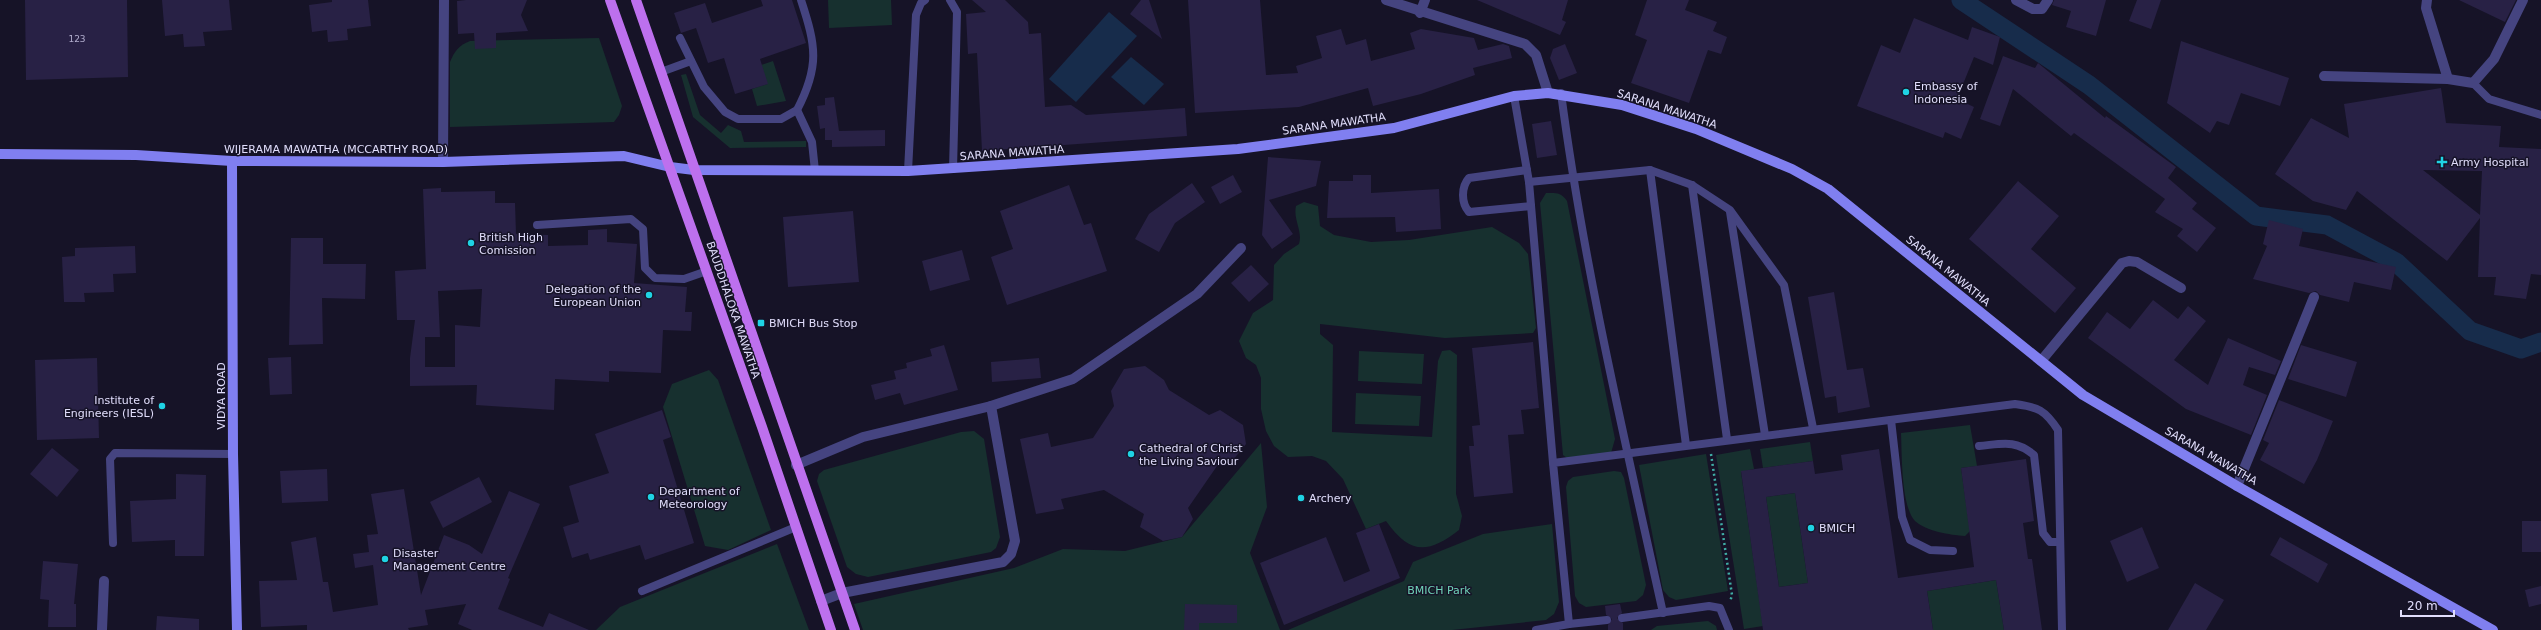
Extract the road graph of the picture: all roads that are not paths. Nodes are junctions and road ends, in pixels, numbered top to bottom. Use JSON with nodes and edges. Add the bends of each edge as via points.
{"nodes":[{"id":1,"x":444,"y":0,"type":"edge"},
{"id":2,"x":610,"y":0,"type":"edge"},
{"id":3,"x":636,"y":0,"type":"edge"},
{"id":4,"x":801,"y":0,"type":"edge"},
{"id":5,"x":925,"y":0,"type":"edge"},
{"id":6,"x":950,"y":0,"type":"edge"},
{"id":7,"x":1386,"y":0,"type":"edge"},
{"id":8,"x":1425,"y":0,"type":"edge"},
{"id":9,"x":2016,"y":0,"type":"edge"},
{"id":10,"x":2048,"y":0,"type":"edge"},
{"id":11,"x":2427,"y":0,"type":"edge"},
{"id":12,"x":2523,"y":0,"type":"edge"},
{"id":13,"x":1420,"y":13,"type":"junction"},
{"id":14,"x":680,"y":38,"type":"dead end"},
{"id":15,"x":691,"y":61,"type":"junction"},
{"id":16,"x":661,"y":72,"type":"junction"},
{"id":17,"x":2324,"y":76,"type":"dead end"},
{"id":18,"x":2448,"y":79,"type":"junction"},
{"id":19,"x":2473,"y":83,"type":"junction"},
{"id":20,"x":1548,"y":93,"type":"junction"},
{"id":21,"x":1561,"y":94,"type":"junction"},
{"id":22,"x":1514,"y":96,"type":"junction"},
{"id":23,"x":797,"y":110,"type":"junction"},
{"id":24,"x":2541,"y":114,"type":"edge"},
{"id":25,"x":0,"y":154,"type":"edge"},
{"id":26,"x":232,"y":161,"type":"junction"},
{"id":27,"x":443,"y":162,"type":"junction"},
{"id":28,"x":670,"y":167,"type":"junction"},
{"id":29,"x":953,"y":169,"type":"junction"},
{"id":30,"x":694,"y":170,"type":"junction"},
{"id":31,"x":1527,"y":170,"type":"junction"},
{"id":32,"x":1650,"y":170,"type":"junction"},
{"id":33,"x":815,"y":171,"type":"junction"},
{"id":34,"x":908,"y":171,"type":"junction"},
{"id":35,"x":1572,"y":177,"type":"junction"},
{"id":36,"x":1529,"y":182,"type":"junction"},
{"id":37,"x":1692,"y":185,"type":"junction"},
{"id":38,"x":1531,"y":206,"type":"junction"},
{"id":39,"x":1730,"y":210,"type":"junction"},
{"id":40,"x":537,"y":225,"type":"dead end"},
{"id":41,"x":1241,"y":248,"type":"dead end"},
{"id":42,"x":707,"y":271,"type":"junction"},
{"id":43,"x":2181,"y":288,"type":"dead end"},
{"id":44,"x":2314,"y":297,"type":"dead end"},
{"id":45,"x":2041,"y":361,"type":"junction"},
{"id":46,"x":992,"y":406,"type":"junction"},
{"id":47,"x":1891,"y":420,"type":"junction"},
{"id":48,"x":1813,"y":428,"type":"junction"},
{"id":49,"x":1766,"y":435,"type":"junction"},
{"id":50,"x":1727,"y":439,"type":"junction"},
{"id":51,"x":1686,"y":445,"type":"junction"},
{"id":52,"x":1979,"y":446,"type":"dead end"},
{"id":53,"x":1627,"y":453,"type":"junction"},
{"id":54,"x":233,"y":454,"type":"junction"},
{"id":55,"x":1553,"y":462,"type":"junction"},
{"id":56,"x":796,"y":465,"type":"junction"},
{"id":57,"x":2237,"y":486,"type":"junction"},
{"id":58,"x":796,"y":527,"type":"junction"},
{"id":59,"x":2060,"y":542,"type":"junction"},
{"id":60,"x":113,"y":543,"type":"dead end"},
{"id":61,"x":1953,"y":551,"type":"dead end"},
{"id":62,"x":104,"y":581,"type":"dead end"},
{"id":63,"x":642,"y":590,"type":"dead end"},
{"id":64,"x":842,"y":593,"type":"junction"},
{"id":65,"x":821,"y":601,"type":"junction"},
{"id":66,"x":1663,"y":613,"type":"junction"},
{"id":67,"x":1622,"y":618,"type":"dead end"},
{"id":68,"x":1607,"y":620,"type":"dead end"},
{"id":69,"x":1569,"y":624,"type":"junction"},
{"id":70,"x":102,"y":630,"type":"edge"},
{"id":71,"x":237,"y":630,"type":"edge"},
{"id":72,"x":831,"y":630,"type":"edge"},
{"id":73,"x":855,"y":630,"type":"edge"},
{"id":74,"x":1536,"y":630,"type":"edge"},
{"id":75,"x":1729,"y":630,"type":"edge"},
{"id":76,"x":2062,"y":630,"type":"edge"},
{"id":77,"x":2493,"y":630,"type":"edge"}],
"edges":[{"from":1,"to":27,"type":"street"},
{"from":2,"to":28,"type":"main road","name":"BAUDDHALOKA MAWATHA"},
{"from":3,"to":16,"type":"main road","name":"BAUDDHALOKA MAWATHA"},
{"from":4,"to":23,"type":"lane","via":[[814,44],[814,66]]},
{"from":5,"to":34,"type":"lane","via":[[916,15]]},
{"from":6,"to":29,"type":"lane","via":[[958,12]]},
{"from":7,"to":13,"type":"street"},
{"from":8,"to":13,"type":"street"},
{"from":9,"to":10,"type":"street","via":[[2033,9],[2042,9]]},
{"from":11,"to":18,"type":"street","via":[[2426,8]]},
{"from":12,"to":19,"type":"street","via":[[2494,59]]},
{"from":13,"to":20,"type":"street","via":[[1524,44],[1536,55]]},
{"from":14,"to":15,"type":"lane"},
{"from":15,"to":16,"type":"lane"},
{"from":15,"to":23,"type":"lane","via":[[713,100],[725,112],[738,119],[782,118]]},
{"from":16,"to":30,"type":"main road","name":"BAUDDHALOKA MAWATHA"},
{"from":17,"to":18,"type":"street"},
{"from":18,"to":19,"type":"street"},
{"from":19,"to":24,"type":"lane","via":[[2489,99]]},
{"from":20,"to":21,"type":"street","name":"SARANA MAWATHA"},
{"from":20,"to":22,"type":"street","name":"SARANA MAWATHA"},
{"from":21,"to":35,"type":"lane"},
{"from":21,"to":45,"type":"street","name":"SARANA MAWATHA","via":[[1622,105],[1696,129],[1792,169],[1828,190]]},
{"from":22,"to":29,"type":"street","name":"SARANA MAWATHA","via":[[1394,128],[1246,148]]},
{"from":22,"to":31,"type":"lane"},
{"from":23,"to":33,"type":"lane","via":[[812,142]]},
{"from":25,"to":26,"type":"street","name":"WIJERAMA MAWATHA (MCCARTHY ROAD)","via":[[136,155]]},
{"from":26,"to":27,"type":"street","name":"WIJERAMA MAWATHA (MCCARTHY ROAD)"},
{"from":26,"to":54,"type":"street","name":"VIDYA ROAD"},
{"from":27,"to":28,"type":"street","name":"WIJERAMA MAWATHA (MCCARTHY ROAD)","via":[[624,156]]},
{"from":28,"to":30,"type":"street","name":"SARANA MAWATHA"},
{"from":28,"to":42,"type":"main road","name":"BAUDDHALOKA MAWATHA"},
{"from":29,"to":34,"type":"street","name":"SARANA MAWATHA"},
{"from":30,"to":33,"type":"street","name":"SARANA MAWATHA"},
{"from":30,"to":56,"type":"main road","name":"BAUDDHALOKA MAWATHA"},
{"from":31,"to":36,"type":"lane"},
{"from":31,"to":38,"type":"lane","via":[[1469,178],[1464,184],[1464,206],[1469,212]]},
{"from":32,"to":35,"type":"lane"},
{"from":32,"to":37,"type":"lane"},
{"from":32,"to":51,"type":"lane"},
{"from":33,"to":34,"type":"street","name":"SARANA MAWATHA"},
{"from":35,"to":36,"type":"lane"},
{"from":35,"to":53,"type":"lane"},
{"from":36,"to":38,"type":"lane"},
{"from":37,"to":39,"type":"lane"},
{"from":37,"to":50,"type":"lane"},
{"from":38,"to":55,"type":"lane"},
{"from":39,"to":48,"type":"lane","via":[[1784,285]]},
{"from":39,"to":49,"type":"lane"},
{"from":40,"to":42,"type":"lane","via":[[631,219],[643,229],[645,268],[655,278],[684,279]]},
{"from":41,"to":46,"type":"street","via":[[1197,294],[1073,379]]},
{"from":42,"to":58,"type":"main road","name":"BAUDDHALOKA MAWATHA"},
{"from":43,"to":45,"type":"street","via":[[2137,262],[2129,261],[2122,264]]},
{"from":44,"to":57,"type":"street"},
{"from":45,"to":57,"type":"street","name":"SARANA MAWATHA","via":[[2083,395]]},
{"from":46,"to":56,"type":"street","via":[[864,437]]},
{"from":46,"to":64,"type":"street","via":[[1015,541],[1011,554],[1003,562]]},
{"from":47,"to":48,"type":"lane"},
{"from":47,"to":59,"type":"lane","via":[[2014,404],[2048,414],[2058,430]]},
{"from":47,"to":61,"type":"lane","via":[[1902,517],[1910,540],[1930,550]]},
{"from":48,"to":49,"type":"lane"},
{"from":49,"to":50,"type":"lane"},
{"from":50,"to":51,"type":"lane"},
{"from":51,"to":53,"type":"lane"},
{"from":52,"to":59,"type":"lane","via":[[2014,443],[2034,455],[2044,533],[2050,542]]},
{"from":53,"to":55,"type":"lane"},
{"from":53,"to":66,"type":"lane"},
{"from":54,"to":60,"type":"lane","via":[[115,453],[110,459]]},
{"from":54,"to":71,"type":"street","name":"VIDYA ROAD"},
{"from":55,"to":69,"type":"lane"},
{"from":56,"to":64,"type":"main road","name":"BAUDDHALOKA MAWATHA"},
{"from":57,"to":77,"type":"street","name":"SARANA MAWATHA"},
{"from":58,"to":63,"type":"lane"},
{"from":58,"to":65,"type":"main road","name":"BAUDDHALOKA MAWATHA"},
{"from":59,"to":76,"type":"lane"},
{"from":62,"to":70,"type":"street"},
{"from":64,"to":65,"type":"street"},
{"from":64,"to":73,"type":"main road","name":"BAUDDHALOKA MAWATHA"},
{"from":65,"to":72,"type":"main road","name":"BAUDDHALOKA MAWATHA"},
{"from":66,"to":67,"type":"lane"},
{"from":66,"to":75,"type":"lane","via":[[1710,606],[1720,608]]},
{"from":68,"to":69,"type":"lane"},
{"from":69,"to":74,"type":"lane"}]}
